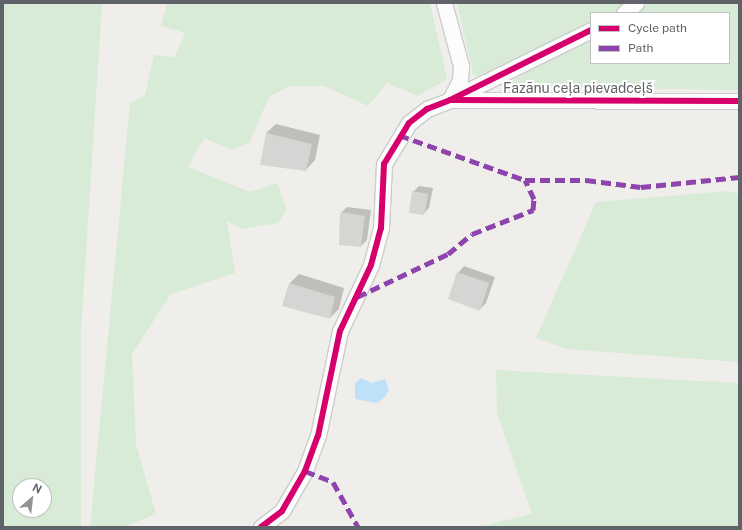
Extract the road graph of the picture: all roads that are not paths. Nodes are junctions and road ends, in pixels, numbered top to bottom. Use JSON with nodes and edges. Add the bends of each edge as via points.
{"nodes":[{"id":1,"x":444,"y":3,"type":"edge"},
{"id":2,"x":636,"y":3,"type":"edge"},
{"id":3,"x":625,"y":12,"type":"edge"},
{"id":4,"x":590,"y":30,"type":"edge"},
{"id":5,"x":450,"y":100,"type":"junction"},
{"id":6,"x":739,"y":101,"type":"edge"},
{"id":7,"x":261,"y":527,"type":"edge"}],
"edges":[{"from":1,"to":5,"type":"street","via":[[461,66],[460,80]]},
{"from":2,"to":3,"type":"street"},
{"from":4,"to":5,"type":"street"},
{"from":5,"to":6,"type":"street","name":"Fazānu ceļa pievadceļš"},
{"from":5,"to":7,"type":"street","name":"Fazānu ceļa pievadceļš","via":[[427,109],[409,124],[384,164],[381,228],[371,265],[340,331],[318,436],[305,471],[282,511]]}]}
